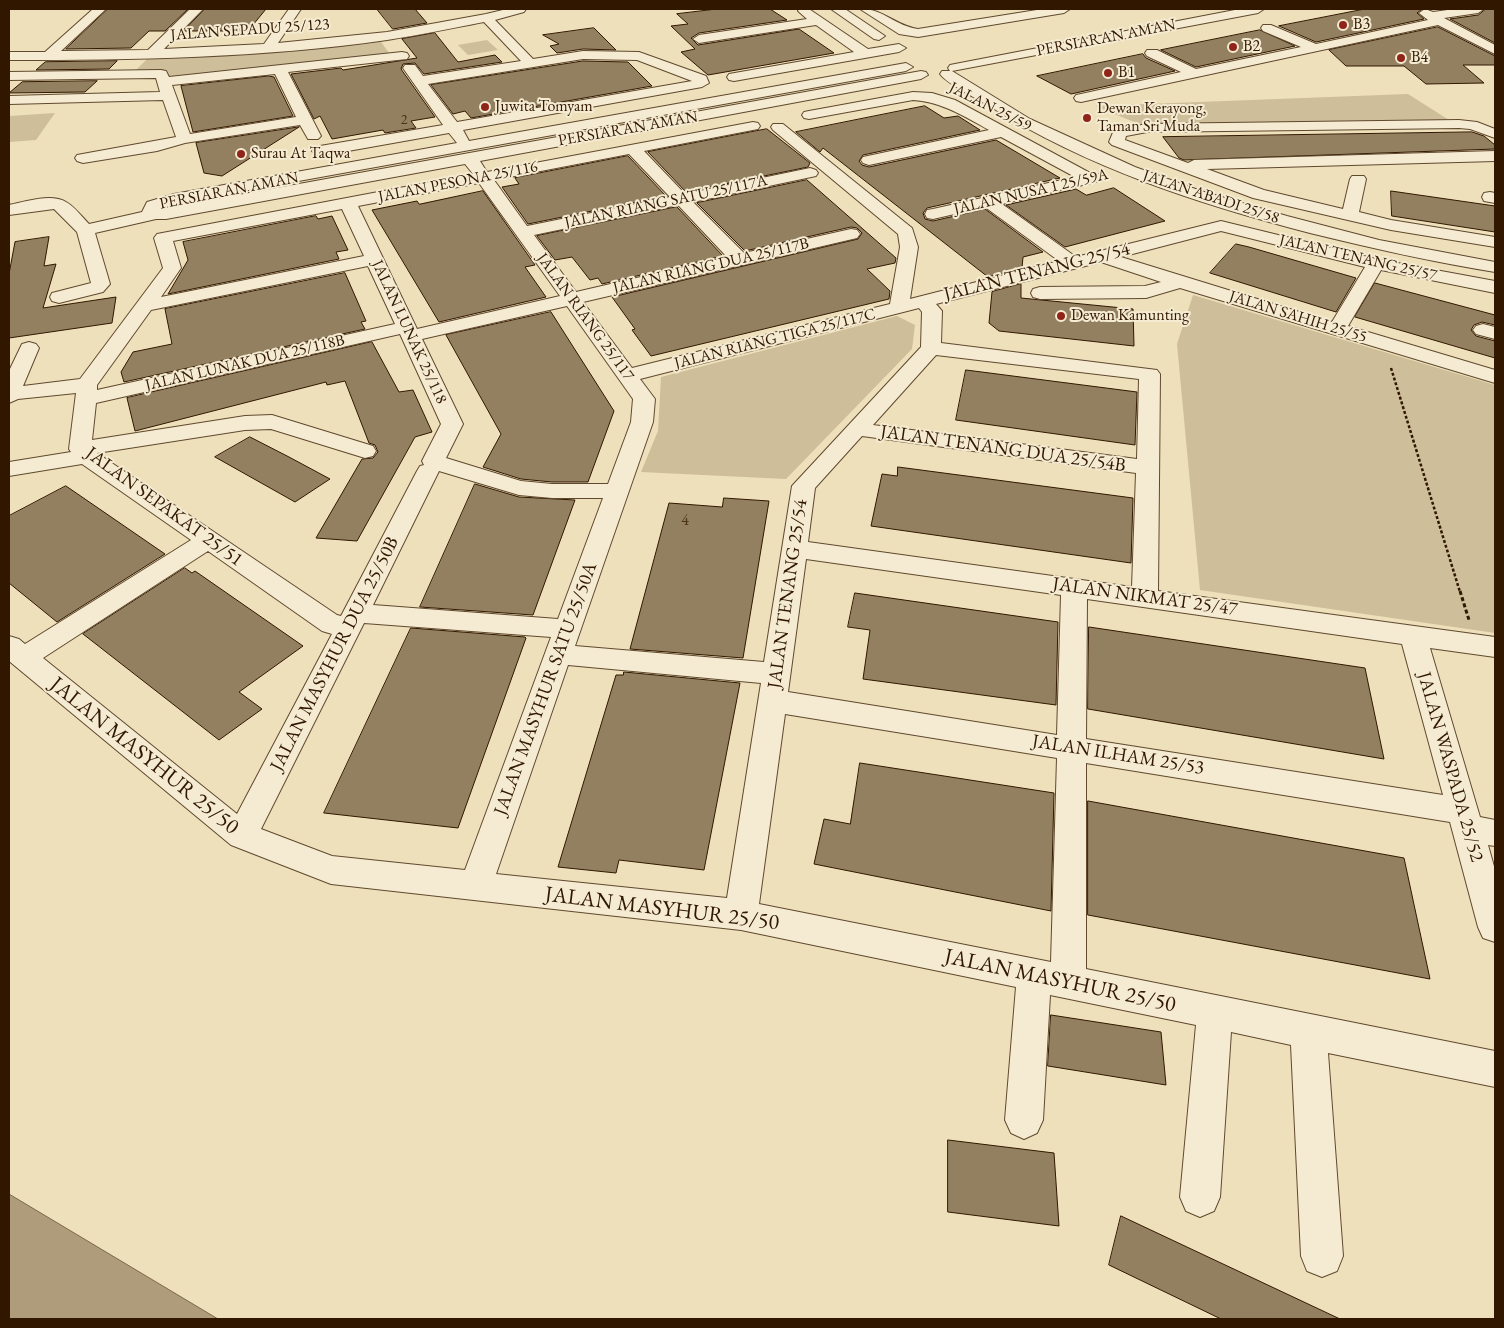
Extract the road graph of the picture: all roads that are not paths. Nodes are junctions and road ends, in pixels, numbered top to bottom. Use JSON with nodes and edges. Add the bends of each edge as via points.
{"nodes":[{"id":1,"x":100,"y":9,"type":"edge"},
{"id":2,"x":197,"y":9,"type":"edge"},
{"id":3,"x":295,"y":9,"type":"edge"},
{"id":4,"x":520,"y":9,"type":"edge"},
{"id":5,"x":801,"y":9,"type":"edge"},
{"id":6,"x":837,"y":9,"type":"edge"},
{"id":7,"x":866,"y":9,"type":"edge"},
{"id":8,"x":1064,"y":9,"type":"edge"},
{"id":9,"x":1197,"y":9,"type":"edge"},
{"id":10,"x":1258,"y":9,"type":"edge"},
{"id":11,"x":1417,"y":9,"type":"edge"},
{"id":12,"x":1478,"y":9,"type":"edge"},
{"id":13,"x":487,"y":18,"type":"junction"},
{"id":14,"x":1435,"y":18,"type":"junction"},
{"id":15,"x":818,"y":21,"type":"junction"},
{"id":16,"x":1411,"y":27,"type":"junction"},
{"id":17,"x":1267,"y":28,"type":"dead end"},
{"id":18,"x":298,"y":29,"type":"dead end"},
{"id":19,"x":281,"y":30,"type":"junction"},
{"id":20,"x":1495,"y":33,"type":"edge"},
{"id":21,"x":171,"y":35,"type":"junction"},
{"id":22,"x":190,"y":35,"type":"dead end"},
{"id":23,"x":387,"y":36,"type":"junction"},
{"id":24,"x":1470,"y":37,"type":"junction"},
{"id":25,"x":699,"y":39,"type":"dead end"},
{"id":26,"x":1020,"y":43,"type":"junction"},
{"id":27,"x":1384,"y":45,"type":"dead end"},
{"id":28,"x":268,"y":48,"type":"junction"},
{"id":29,"x":1315,"y":48,"type":"junction"},
{"id":30,"x":1039,"y":50,"type":"junction"},
{"id":31,"x":1495,"y":50,"type":"edge"},
{"id":32,"x":1152,"y":53,"type":"dead end"},
{"id":33,"x":152,"y":54,"type":"junction"},
{"id":34,"x":866,"y":54,"type":"junction"},
{"id":35,"x":9,"y":56,"type":"edge"},
{"id":36,"x":49,"y":56,"type":"junction"},
{"id":37,"x":402,"y":56,"type":"junction"},
{"id":38,"x":907,"y":57,"type":"junction"},
{"id":39,"x":530,"y":63,"type":"junction"},
{"id":40,"x":951,"y":68,"type":"junction"},
{"id":41,"x":280,"y":70,"type":"junction"},
{"id":42,"x":1195,"y":74,"type":"junction"},
{"id":43,"x":921,"y":75,"type":"junction"},
{"id":44,"x":9,"y":76,"type":"edge"},
{"id":45,"x":734,"y":77,"type":"dead end"},
{"id":46,"x":419,"y":81,"type":"junction"},
{"id":47,"x":164,"y":84,"type":"junction"},
{"id":48,"x":1081,"y":98,"type":"dead end"},
{"id":49,"x":9,"y":100,"type":"edge"},
{"id":50,"x":808,"y":115,"type":"dead end"},
{"id":51,"x":305,"y":120,"type":"junction"},
{"id":52,"x":620,"y":124,"type":"junction"},
{"id":53,"x":753,"y":126,"type":"dead end"},
{"id":54,"x":453,"y":127,"type":"junction"},
{"id":55,"x":778,"y":127,"type":"dead end"},
{"id":56,"x":1303,"y":127,"type":"junction"},
{"id":57,"x":1001,"y":132,"type":"junction"},
{"id":58,"x":1495,"y":134,"type":"edge"},
{"id":59,"x":184,"y":139,"type":"junction"},
{"id":60,"x":633,"y":149,"type":"junction"},
{"id":61,"x":320,"y":151,"type":"junction"},
{"id":62,"x":468,"y":152,"type":"junction"},
{"id":63,"x":1495,"y":156,"type":"edge"},
{"id":64,"x":1476,"y":157,"type":"junction"},
{"id":65,"x":83,"y":158,"type":"dead end"},
{"id":66,"x":869,"y":160,"type":"dead end"},
{"id":67,"x":1338,"y":161,"type":"junction"},
{"id":68,"x":1178,"y":166,"type":"junction"},
{"id":69,"x":1129,"y":170,"type":"junction"},
{"id":70,"x":330,"y":171,"type":"junction"},
{"id":71,"x":1495,"y":172,"type":"edge"},
{"id":72,"x":810,"y":173,"type":"dead end"},
{"id":73,"x":483,"y":177,"type":"junction"},
{"id":74,"x":1090,"y":179,"type":"junction"},
{"id":75,"x":1358,"y":179,"type":"dead end"},
{"id":76,"x":682,"y":199,"type":"junction"},
{"id":77,"x":990,"y":202,"type":"junction"},
{"id":78,"x":348,"y":203,"type":"junction"},
{"id":79,"x":9,"y":210,"type":"edge"},
{"id":80,"x":156,"y":214,"type":"junction"},
{"id":81,"x":933,"y":214,"type":"dead end"},
{"id":82,"x":1350,"y":216,"type":"junction"},
{"id":83,"x":1220,"y":226,"type":"joint"},
{"id":84,"x":84,"y":230,"type":"junction"},
{"id":85,"x":522,"y":232,"type":"junction"},
{"id":86,"x":850,"y":234,"type":"dead end"},
{"id":87,"x":1495,"y":242,"type":"edge"},
{"id":88,"x":1101,"y":256,"type":"junction"},
{"id":89,"x":375,"y":259,"type":"junction"},
{"id":90,"x":740,"y":260,"type":"junction"},
{"id":91,"x":1073,"y":263,"type":"junction"},
{"id":92,"x":1376,"y":264,"type":"junction"},
{"id":93,"x":1495,"y":267,"type":"edge"},
{"id":94,"x":1180,"y":282,"type":"junction"},
{"id":95,"x":1495,"y":286,"type":"edge"},
{"id":96,"x":1040,"y":293,"type":"dead end"},
{"id":97,"x":60,"y":297,"type":"dead end"},
{"id":98,"x":570,"y":298,"type":"junction"},
{"id":99,"x":911,"y":304,"type":"junction"},
{"id":100,"x":144,"y":306,"type":"junction"},
{"id":101,"x":1338,"y":329,"type":"junction"},
{"id":102,"x":409,"y":331,"type":"junction"},
{"id":103,"x":29,"y":348,"type":"dead end"},
{"id":104,"x":931,"y":348,"type":"junction"},
{"id":105,"x":627,"y":376,"type":"junction"},
{"id":106,"x":1495,"y":377,"type":"edge"},
{"id":107,"x":85,"y":392,"type":"junction"},
{"id":108,"x":9,"y":395,"type":"edge"},
{"id":109,"x":856,"y":429,"type":"junction"},
{"id":110,"x":365,"y":451,"type":"dead end"},
{"id":111,"x":83,"y":453,"type":"junction"},
{"id":112,"x":431,"y":466,"type":"junction"},
{"id":113,"x":1149,"y":468,"type":"junction"},
{"id":114,"x":9,"y":469,"type":"edge"},
{"id":115,"x":617,"y":491,"type":"junction"},
{"id":116,"x":208,"y":540,"type":"junction"},
{"id":117,"x":795,"y":549,"type":"junction"},
{"id":118,"x":1074,"y":587,"type":"junction"},
{"id":119,"x":1144,"y":597,"type":"junction"},
{"id":120,"x":352,"y":619,"type":"junction"},
{"id":121,"x":1413,"y":635,"type":"junction"},
{"id":122,"x":563,"y":642,"type":"junction"},
{"id":123,"x":1486,"y":645,"type":"edge"},
{"id":124,"x":16,"y":652,"type":"edge"},
{"id":125,"x":775,"y":687,"type":"junction"},
{"id":126,"x":1072,"y":748,"type":"junction"},
{"id":127,"x":1475,"y":824,"type":"edge"},
{"id":128,"x":242,"y":836,"type":"junction"},
{"id":129,"x":475,"y":887,"type":"junction"},
{"id":130,"x":741,"y":915,"type":"junction"},
{"id":131,"x":1495,"y":927,"type":"edge"},
{"id":132,"x":1034,"y":976,"type":"junction"},
{"id":133,"x":1068,"y":983,"type":"junction"},
{"id":134,"x":1214,"y":1012,"type":"junction"},
{"id":135,"x":1308,"y":1031,"type":"junction"},
{"id":136,"x":1495,"y":1069,"type":"edge"},
{"id":137,"x":1024,"y":1120,"type":"dead end"},
{"id":138,"x":1200,"y":1197,"type":"dead end"},
{"id":139,"x":1322,"y":1256,"type":"dead end"}],
"edges":[{"from":1,"to":36,"type":"street"},
{"from":2,"to":21,"type":"street"},
{"from":3,"to":19,"type":"street"},
{"from":4,"to":13,"type":"street","name":"JALAN SEPADU 25/123"},
{"from":5,"to":15,"type":"street"},
{"from":6,"to":38,"type":"street"},
{"from":7,"to":8,"type":"street","via":[[904,31],[918,34]]},
{"from":9,"to":26,"type":"street","name":"PERSIARAN AMAN"},
{"from":10,"to":30,"type":"street","name":"PERSIARAN AMAN"},
{"from":11,"to":14,"type":"street"},
{"from":12,"to":14,"type":"street"},
{"from":13,"to":23,"type":"street","name":"JALAN SEPADU 25/123"},
{"from":13,"to":39,"type":"street"},
{"from":14,"to":16,"type":"street"},
{"from":14,"to":24,"type":"street"},
{"from":15,"to":25,"type":"street"},
{"from":15,"to":34,"type":"street"},
{"from":16,"to":27,"type":"street","via":[[1428,34],[1428,37]]},
{"from":16,"to":29,"type":"street"},
{"from":17,"to":29,"type":"street"},
{"from":18,"to":19,"type":"street"},
{"from":19,"to":28,"type":"street"},
{"from":20,"to":24,"type":"street"},
{"from":21,"to":22,"type":"street"},
{"from":21,"to":33,"type":"street"},
{"from":23,"to":28,"type":"street","name":"JALAN SEPADU 25/123"},
{"from":23,"to":37,"type":"street","name":"JALAN RIANG 25/117"},
{"from":24,"to":31,"type":"street"},
{"from":26,"to":30,"type":"street","via":[[1013,47]]},
{"from":26,"to":40,"type":"street","name":"PERSIARAN AMAN"},
{"from":28,"to":33,"type":"street","name":"JALAN SEPADU 25/123"},
{"from":29,"to":42,"type":"street"},
{"from":30,"to":40,"type":"street","name":"PERSIARAN AMAN","via":[[978,63],[968,69]]},
{"from":32,"to":42,"type":"street"},
{"from":33,"to":36,"type":"street","name":"JALAN SEPADU 25/123"},
{"from":34,"to":38,"type":"street"},
{"from":34,"to":45,"type":"street"},
{"from":35,"to":36,"type":"street","name":"JALAN SEPADU 25/123"},
{"from":37,"to":41,"type":"street"},
{"from":37,"to":46,"type":"street","name":"JALAN RIANG 25/117"},
{"from":38,"to":43,"type":"street","via":[[908,70]]},
{"from":38,"to":52,"type":"street","name":"PERSIARAN AMAN","via":[[859,75]]},
{"from":39,"to":46,"type":"street"},
{"from":39,"to":54,"type":"street","via":[[583,55],[639,56],[701,79],[702,83]]},
{"from":40,"to":43,"type":"street","name":"PERSIARAN AMAN"},
{"from":40,"to":69,"type":"street","name":"JALAN ABADI 25/58","via":[[1026,122]]},
{"from":41,"to":47,"type":"street"},
{"from":41,"to":51,"type":"street"},
{"from":42,"to":48,"type":"street"},
{"from":43,"to":52,"type":"street","name":"PERSIARAN AMAN"},
{"from":44,"to":47,"type":"street"},
{"from":46,"to":54,"type":"street","name":"JALAN RIANG 25/117"},
{"from":47,"to":49,"type":"street"},
{"from":47,"to":59,"type":"street"},
{"from":50,"to":57,"type":"street","name":"JALAN 25/59","via":[[913,96],[932,97],[950,103]]},
{"from":51,"to":59,"type":"street"},
{"from":51,"to":61,"type":"street"},
{"from":52,"to":62,"type":"street","name":"PERSIARAN AMAN"},
{"from":53,"to":60,"type":"street","name":"JALAN PESONA 25/116"},
{"from":54,"to":61,"type":"street"},
{"from":54,"to":62,"type":"street","name":"JALAN RIANG 25/117"},
{"from":55,"to":99,"type":"street","via":[[906,232]]},
{"from":56,"to":58,"type":"street","via":[[1459,124],[1472,125]]},
{"from":56,"to":67,"type":"street"},
{"from":56,"to":68,"type":"street","via":[[1147,128],[1120,133],[1116,142]]},
{"from":57,"to":66,"type":"street"},
{"from":57,"to":74,"type":"street","name":"JALAN 25/59"},
{"from":59,"to":65,"type":"street","via":[[158,153]]},
{"from":60,"to":73,"type":"street","name":"JALAN PESONA 25/116"},
{"from":60,"to":76,"type":"street"},
{"from":61,"to":70,"type":"street"},
{"from":62,"to":70,"type":"street","name":"PERSIARAN AMAN"},
{"from":62,"to":73,"type":"street","name":"JALAN RIANG 25/117"},
{"from":62,"to":80,"type":"street","name":"PERSIARAN AMAN"},
{"from":63,"to":64,"type":"street"},
{"from":64,"to":67,"type":"street"},
{"from":64,"to":71,"type":"street"},
{"from":67,"to":68,"type":"street"},
{"from":68,"to":82,"type":"street","via":[[1259,194]]},
{"from":69,"to":74,"type":"street","name":"JALAN NUSA 1 25/59A"},
{"from":69,"to":93,"type":"street","name":"JALAN ABADI 25/58","via":[[1194,195],[1281,220],[1379,245]]},
{"from":70,"to":80,"type":"street","name":"PERSIARAN AMAN","via":[[160,203],[150,210]]},
{"from":72,"to":76,"type":"street","name":"JALAN RIANG SATU 25/117A"},
{"from":73,"to":78,"type":"street","name":"JALAN PESONA 25/116"},
{"from":73,"to":85,"type":"street","name":"JALAN RIANG 25/117"},
{"from":74,"to":77,"type":"street","name":"JALAN NUSA 1 25/59A"},
{"from":75,"to":82,"type":"street"},
{"from":76,"to":85,"type":"street","name":"JALAN RIANG SATU 25/117A"},
{"from":76,"to":90,"type":"street"},
{"from":77,"to":81,"type":"street","name":"JALAN NUSA 1 25/59A"},
{"from":77,"to":91,"type":"street"},
{"from":78,"to":89,"type":"street","name":"JALAN LUNAK 25/118"},
{"from":78,"to":100,"type":"street","name":"JALAN PESONA 25/116","via":[[163,238],[172,268]]},
{"from":79,"to":84,"type":"street","via":[[50,203],[60,205]]},
{"from":80,"to":84,"type":"street"},
{"from":82,"to":87,"type":"street"},
{"from":83,"to":88,"type":"street","name":"JALAN TENANG 25/54"},
{"from":83,"to":92,"type":"street","name":"JALAN TENANG 25/57"},
{"from":84,"to":97,"type":"street","via":[[101,284]]},
{"from":85,"to":98,"type":"street","name":"JALAN RIANG 25/117"},
{"from":86,"to":90,"type":"street","name":"JALAN RIANG DUA 25/117B"},
{"from":88,"to":91,"type":"street","name":"JALAN TENANG 25/54"},
{"from":88,"to":94,"type":"street","name":"JALAN SAHIH 25/55"},
{"from":89,"to":100,"type":"street"},
{"from":89,"to":102,"type":"street","name":"JALAN LUNAK 25/118"},
{"from":90,"to":98,"type":"street","name":"JALAN RIANG DUA 25/117B"},
{"from":91,"to":99,"type":"street","name":"JALAN TENANG 25/54"},
{"from":92,"to":95,"type":"street","name":"JALAN TENANG 25/57"},
{"from":92,"to":101,"type":"street"},
{"from":94,"to":96,"type":"street","via":[[1146,292]]},
{"from":94,"to":101,"type":"street","name":"JALAN SAHIH 25/55"},
{"from":98,"to":102,"type":"street","name":"JALAN RIANG DUA 25/117B"},
{"from":98,"to":105,"type":"street","name":"JALAN RIANG 25/117"},
{"from":99,"to":104,"type":"street","name":"JALAN TENANG 25/54","via":[[932,312]]},
{"from":99,"to":105,"type":"street","name":"JALAN RIANG TIGA 25/117C"},
{"from":100,"to":107,"type":"street"},
{"from":101,"to":106,"type":"street","name":"JALAN SAHIH 25/55"},
{"from":102,"to":107,"type":"street","name":"JALAN LUNAK DUA 25/118B"},
{"from":102,"to":112,"type":"street","name":"JALAN LUNAK 25/118","via":[[452,424]]},
{"from":103,"to":108,"type":"street"},
{"from":104,"to":109,"type":"street","name":"JALAN TENANG 25/54"},
{"from":104,"to":113,"type":"street","via":[[1150,374]]},
{"from":105,"to":115,"type":"street","name":"JALAN RIANG 25/117","via":[[644,399],[642,422]]},
{"from":107,"to":108,"type":"street","name":"JALAN LUNAK DUA 25/118B"},
{"from":107,"to":111,"type":"street","name":"JALAN SEPAKAT 25/51"},
{"from":109,"to":113,"type":"street","name":"JALAN TENANG DUA 25/54B"},
{"from":109,"to":117,"type":"street","name":"JALAN TENANG 25/54","via":[[804,486]]},
{"from":110,"to":111,"type":"street","via":[[272,422],[245,423]]},
{"from":111,"to":114,"type":"street"},
{"from":111,"to":116,"type":"street","name":"JALAN SEPAKAT 25/51"},
{"from":112,"to":115,"type":"street","via":[[519,488]]},
{"from":112,"to":120,"type":"street","name":"JALAN MASYHUR DUA 25/50B"},
{"from":113,"to":119,"type":"street"},
{"from":115,"to":122,"type":"street","name":"JALAN MASYHUR SATU 25/50A"},
{"from":116,"to":120,"type":"street","name":"JALAN SEPAKAT 25/51","via":[[331,624]]},
{"from":116,"to":124,"type":"street"},
{"from":117,"to":118,"type":"street","name":"JALAN NIKMAT 25/47"},
{"from":117,"to":125,"type":"street","name":"JALAN TENANG 25/54"},
{"from":118,"to":119,"type":"street","name":"JALAN NIKMAT 25/47"},
{"from":118,"to":126,"type":"street"},
{"from":119,"to":121,"type":"street","name":"JALAN NIKMAT 25/47"},
{"from":120,"to":122,"type":"street","name":"JALAN SEPAKAT 25/51"},
{"from":120,"to":128,"type":"street","name":"JALAN MASYHUR DUA 25/50B"},
{"from":121,"to":123,"type":"street","name":"JALAN NIKMAT 25/47"},
{"from":121,"to":127,"type":"street","name":"JALAN WASPADA 25/52"},
{"from":122,"to":125,"type":"street","name":"JALAN ILHAM 25/53"},
{"from":122,"to":129,"type":"street","name":"JALAN MASYHUR SATU 25/50A"},
{"from":124,"to":128,"type":"street","name":"JALAN MASYHUR 25/50"},
{"from":125,"to":126,"type":"street","name":"JALAN ILHAM 25/53"},
{"from":125,"to":130,"type":"street","name":"JALAN TENANG 25/54"},
{"from":126,"to":127,"type":"street","name":"JALAN ILHAM 25/53"},
{"from":126,"to":133,"type":"street"},
{"from":127,"to":131,"type":"street","name":"JALAN WASPADA 25/52"},
{"from":128,"to":129,"type":"street","name":"JALAN MASYHUR 25/50","via":[[331,870]]},
{"from":129,"to":130,"type":"street","name":"JALAN MASYHUR 25/50"},
{"from":130,"to":132,"type":"street","name":"JALAN MASYHUR 25/50"},
{"from":132,"to":133,"type":"street","name":"JALAN MASYHUR 25/50"},
{"from":132,"to":137,"type":"street"},
{"from":133,"to":134,"type":"street","name":"JALAN MASYHUR 25/50"},
{"from":134,"to":135,"type":"street","name":"JALAN MASYHUR 25/50"},
{"from":134,"to":138,"type":"street"},
{"from":135,"to":136,"type":"street","name":"JALAN MASYHUR 25/50"},
{"from":135,"to":139,"type":"street"}]}
